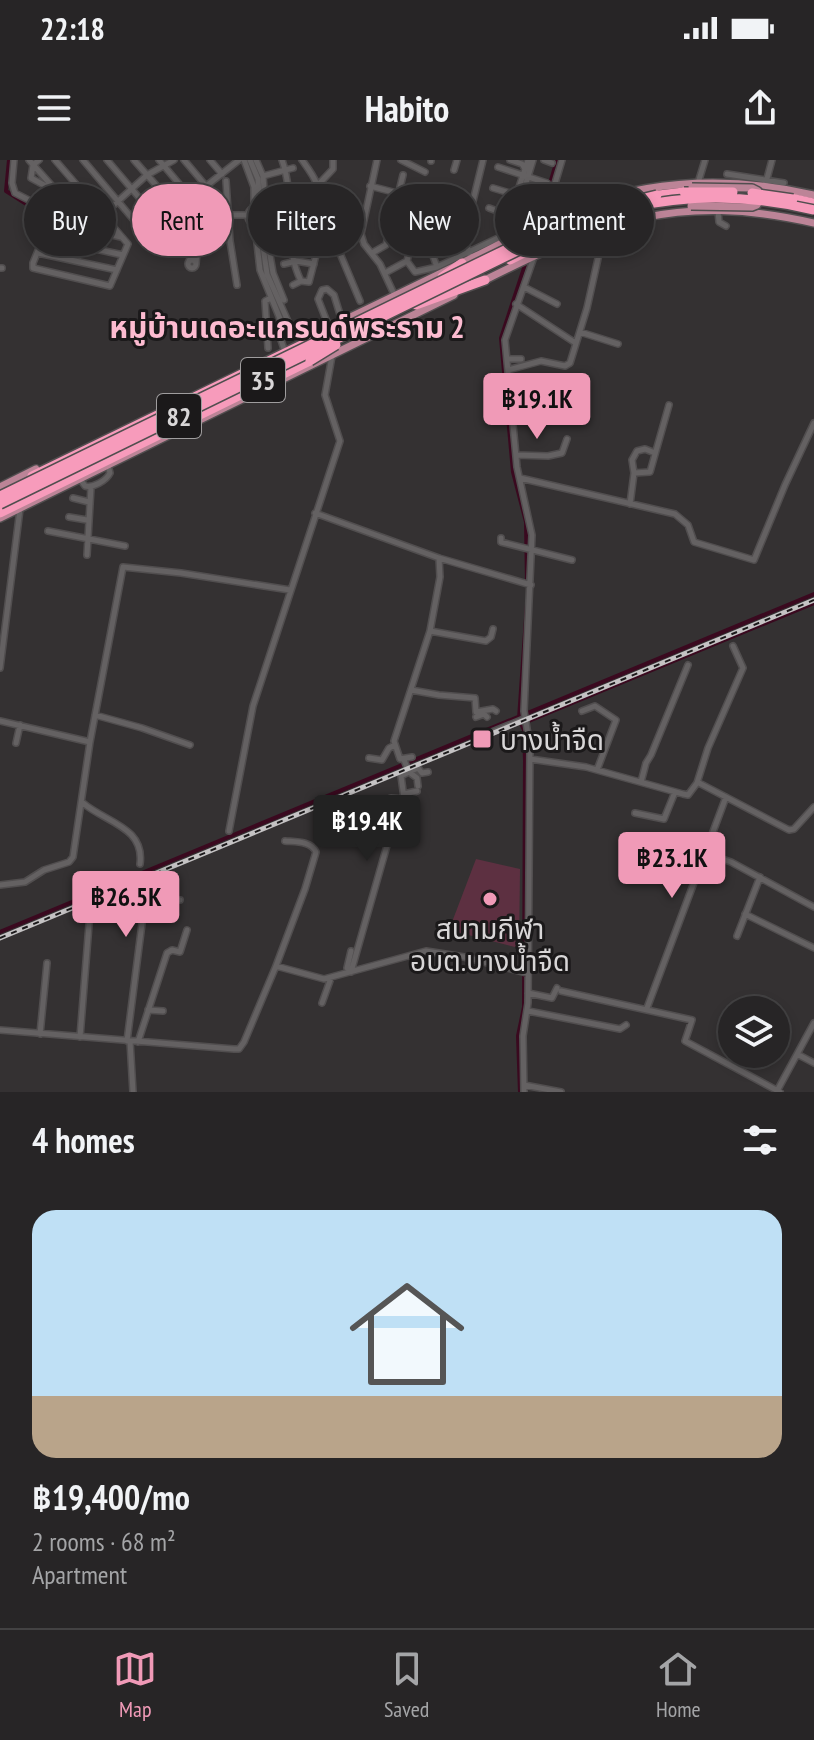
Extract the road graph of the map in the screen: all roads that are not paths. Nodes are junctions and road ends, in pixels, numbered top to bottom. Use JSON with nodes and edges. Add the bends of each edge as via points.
{"nodes":[{"id":1,"x":14,"y":160,"type":"edge"},
{"id":2,"x":39,"y":160,"type":"edge"},
{"id":3,"x":55,"y":160,"type":"edge"},
{"id":4,"x":83,"y":160,"type":"edge"},
{"id":5,"x":107,"y":160,"type":"edge"},
{"id":6,"x":134,"y":160,"type":"edge"},
{"id":7,"x":174,"y":160,"type":"edge"},
{"id":8,"x":184,"y":160,"type":"edge"},
{"id":9,"x":210,"y":160,"type":"edge"},
{"id":10,"x":239,"y":160,"type":"edge"},
{"id":11,"x":253,"y":160,"type":"edge"},
{"id":12,"x":282,"y":160,"type":"edge"},
{"id":13,"x":302,"y":160,"type":"edge"},
{"id":14,"x":333,"y":160,"type":"edge"},
{"id":15,"x":377,"y":160,"type":"edge"},
{"id":16,"x":401,"y":160,"type":"edge"},
{"id":17,"x":457,"y":160,"type":"edge"},
{"id":18,"x":483,"y":160,"type":"edge"},
{"id":19,"x":510,"y":160,"type":"edge"},
{"id":20,"x":531,"y":160,"type":"edge"},
{"id":21,"x":544,"y":160,"type":"edge"},
{"id":22,"x":562,"y":160,"type":"edge"},
{"id":23,"x":705,"y":160,"type":"edge"},
{"id":24,"x":772,"y":160,"type":"edge"},
{"id":25,"x":31,"y":162,"type":"edge"},
{"id":26,"x":161,"y":162,"type":"edge"},
{"id":27,"x":552,"y":163,"type":"dead end"},
{"id":28,"x":498,"y":167,"type":"dead end"},
{"id":29,"x":293,"y":168,"type":"dead end"},
{"id":30,"x":285,"y":169,"type":"junction"},
{"id":31,"x":454,"y":170,"type":"dead end"},
{"id":32,"x":425,"y":172,"type":"dead end"},
{"id":33,"x":222,"y":174,"type":"junction"},
{"id":34,"x":525,"y":174,"type":"junction"},
{"id":35,"x":727,"y":174,"type":"dead end"},
{"id":36,"x":147,"y":175,"type":"junction"},
{"id":37,"x":403,"y":175,"type":"dead end"},
{"id":38,"x":263,"y":176,"type":"junction"},
{"id":39,"x":226,"y":181,"type":"dead end"},
{"id":40,"x":547,"y":183,"type":"dead end"},
{"id":41,"x":766,"y":183,"type":"junction"},
{"id":42,"x":784,"y":183,"type":"dead end"},
{"id":43,"x":40,"y":184,"type":"edge"},
{"id":44,"x":50,"y":184,"type":"edge"},
{"id":45,"x":75,"y":184,"type":"edge"},
{"id":46,"x":138,"y":184,"type":"edge"},
{"id":47,"x":155,"y":184,"type":"edge"},
{"id":48,"x":179,"y":184,"type":"edge"},
{"id":49,"x":204,"y":184,"type":"edge"},
{"id":50,"x":209,"y":184,"type":"edge"},
{"id":51,"x":226,"y":184,"type":"edge"},
{"id":52,"x":252,"y":184,"type":"edge"},
{"id":53,"x":258,"y":184,"type":"edge"},
{"id":54,"x":264,"y":184,"type":"edge"},
{"id":55,"x":288,"y":184,"type":"edge"},
{"id":56,"x":317,"y":184,"type":"edge"},
{"id":57,"x":319,"y":184,"type":"edge"},
{"id":58,"x":400,"y":184,"type":"edge"},
{"id":59,"x":477,"y":184,"type":"edge"},
{"id":60,"x":522,"y":184,"type":"edge"},
{"id":61,"x":555,"y":184,"type":"edge"},
{"id":62,"x":695,"y":185,"type":"junction"},
{"id":63,"x":370,"y":186,"type":"junction"},
{"id":64,"x":132,"y":188,"type":"edge"},
{"id":65,"x":380,"y":188,"type":"edge"},
{"id":66,"x":132,"y":190,"type":"edge"},
{"id":67,"x":654,"y":191,"type":"edge"},
{"id":68,"x":814,"y":195,"type":"edge"},
{"id":69,"x":654,"y":197,"type":"edge"},
{"id":70,"x":24,"y":198,"type":"edge"},
{"id":71,"x":118,"y":201,"type":"junction"},
{"id":72,"x":814,"y":203,"type":"edge"},
{"id":73,"x":654,"y":205,"type":"edge"},
{"id":74,"x":489,"y":208,"type":"dead end"},
{"id":75,"x":495,"y":210,"type":"edge"},
{"id":76,"x":364,"y":211,"type":"edge"},
{"id":77,"x":718,"y":211,"type":"junction"},
{"id":78,"x":814,"y":211,"type":"edge"},
{"id":79,"x":654,"y":212,"type":"edge"},
{"id":80,"x":749,"y":212,"type":"junction"},
{"id":81,"x":654,"y":216,"type":"edge"},
{"id":82,"x":132,"y":218,"type":"edge"},
{"id":83,"x":748,"y":222,"type":"dead end"},
{"id":84,"x":814,"y":223,"type":"edge"},
{"id":85,"x":726,"y":226,"type":"dead end"},
{"id":86,"x":116,"y":229,"type":"edge"},
{"id":87,"x":116,"y":235,"type":"edge"},
{"id":88,"x":122,"y":237,"type":"junction"},
{"id":89,"x":495,"y":240,"type":"edge"},
{"id":90,"x":232,"y":242,"type":"edge"},
{"id":91,"x":364,"y":242,"type":"edge"},
{"id":92,"x":495,"y":246,"type":"edge"},
{"id":93,"x":380,"y":248,"type":"edge"},
{"id":94,"x":116,"y":253,"type":"edge"},
{"id":95,"x":372,"y":253,"type":"junction"},
{"id":96,"x":123,"y":255,"type":"junction"},
{"id":97,"x":36,"y":256,"type":"edge"},
{"id":98,"x":52,"y":256,"type":"edge"},
{"id":99,"x":194,"y":256,"type":"edge"},
{"id":100,"x":257,"y":256,"type":"edge"},
{"id":101,"x":263,"y":256,"type":"edge"},
{"id":102,"x":270,"y":256,"type":"edge"},
{"id":103,"x":292,"y":256,"type":"edge"},
{"id":104,"x":316,"y":256,"type":"edge"},
{"id":105,"x":340,"y":256,"type":"edge"},
{"id":106,"x":408,"y":256,"type":"edge"},
{"id":107,"x":433,"y":256,"type":"edge"},
{"id":108,"x":517,"y":256,"type":"edge"},
{"id":109,"x":526,"y":256,"type":"edge"},
{"id":110,"x":530,"y":256,"type":"edge"},
{"id":111,"x":599,"y":256,"type":"edge"},
{"id":112,"x":467,"y":258,"type":"junction"},
{"id":113,"x":407,"y":261,"type":"junction"},
{"id":114,"x":192,"y":262,"type":"dead end"},
{"id":115,"x":293,"y":262,"type":"junction"},
{"id":116,"x":284,"y":264,"type":"dead end"},
{"id":117,"x":314,"y":264,"type":"junction"},
{"id":118,"x":117,"y":270,"type":"junction"},
{"id":119,"x":438,"y":270,"type":"junction"},
{"id":120,"x":385,"y":273,"type":"junction"},
{"id":121,"x":485,"y":280,"type":"junction"},
{"id":122,"x":301,"y":281,"type":"junction"},
{"id":123,"x":237,"y":285,"type":"dead end"},
{"id":124,"x":293,"y":285,"type":"dead end"},
{"id":125,"x":524,"y":287,"type":"junction"},
{"id":126,"x":394,"y":294,"type":"junction"},
{"id":127,"x":271,"y":298,"type":"junction"},
{"id":128,"x":284,"y":300,"type":"dead end"},
{"id":129,"x":360,"y":301,"type":"dead end"},
{"id":130,"x":413,"y":302,"type":"junction"},
{"id":131,"x":516,"y":304,"type":"junction"},
{"id":132,"x":557,"y":304,"type":"dead end"},
{"id":133,"x":342,"y":321,"type":"junction"},
{"id":134,"x":357,"y":326,"type":"junction"},
{"id":135,"x":329,"y":327,"type":"junction"},
{"id":136,"x":288,"y":330,"type":"junction"},
{"id":137,"x":580,"y":332,"type":"junction"},
{"id":138,"x":308,"y":338,"type":"junction"},
{"id":139,"x":574,"y":342,"type":"dead end"},
{"id":140,"x":618,"y":344,"type":"dead end"},
{"id":141,"x":268,"y":348,"type":"dead end"},
{"id":142,"x":284,"y":349,"type":"junction"},
{"id":143,"x":332,"y":356,"type":"junction"},
{"id":144,"x":507,"y":359,"type":"junction"},
{"id":145,"x":521,"y":359,"type":"dead end"},
{"id":146,"x":508,"y":370,"type":"junction"},
{"id":147,"x":669,"y":405,"type":"dead end"},
{"id":148,"x":814,"y":423,"type":"edge"},
{"id":149,"x":567,"y":439,"type":"dead end"},
{"id":150,"x":94,"y":445,"type":"junction"},
{"id":151,"x":655,"y":453,"type":"junction"},
{"id":152,"x":516,"y":455,"type":"junction"},
{"id":153,"x":106,"y":464,"type":"junction"},
{"id":154,"x":634,"y":473,"type":"junction"},
{"id":155,"x":519,"y":478,"type":"junction"},
{"id":156,"x":80,"y":479,"type":"junction"},
{"id":157,"x":91,"y":487,"type":"junction"},
{"id":158,"x":73,"y":498,"type":"dead end"},
{"id":159,"x":0,"y":502,"type":"edge"},
{"id":160,"x":89,"y":502,"type":"junction"},
{"id":161,"x":630,"y":504,"type":"junction"},
{"id":162,"x":20,"y":509,"type":"junction"},
{"id":163,"x":315,"y":513,"type":"junction"},
{"id":164,"x":69,"y":517,"type":"dead end"},
{"id":165,"x":87,"y":520,"type":"junction"},
{"id":166,"x":48,"y":531,"type":"dead end"},
{"id":167,"x":501,"y":538,"type":"dead end"},
{"id":168,"x":88,"y":539,"type":"junction"},
{"id":169,"x":125,"y":546,"type":"dead end"},
{"id":170,"x":529,"y":548,"type":"junction"},
{"id":171,"x":87,"y":555,"type":"dead end"},
{"id":172,"x":439,"y":558,"type":"junction"},
{"id":173,"x":572,"y":560,"type":"dead end"},
{"id":174,"x":528,"y":585,"type":"junction"},
{"id":175,"x":290,"y":590,"type":"junction"},
{"id":176,"x":493,"y":629,"type":"dead end"},
{"id":177,"x":430,"y":631,"type":"junction"},
{"id":178,"x":733,"y":646,"type":"dead end"},
{"id":179,"x":688,"y":665,"type":"dead end"},
{"id":180,"x":0,"y":668,"type":"edge"},
{"id":181,"x":411,"y":690,"type":"junction"},
{"id":182,"x":496,"y":711,"type":"dead end"},
{"id":183,"x":582,"y":711,"type":"dead end"},
{"id":184,"x":95,"y":715,"type":"junction"},
{"id":185,"x":477,"y":716,"type":"junction"},
{"id":186,"x":487,"y":717,"type":"dead end"},
{"id":187,"x":524,"y":719,"type":"dead end"},
{"id":188,"x":0,"y":721,"type":"edge"},
{"id":189,"x":20,"y":724,"type":"junction"},
{"id":190,"x":487,"y":734,"type":"dead end"},
{"id":191,"x":90,"y":742,"type":"junction"},
{"id":192,"x":16,"y":743,"type":"dead end"},
{"id":193,"x":190,"y":745,"type":"dead end"},
{"id":194,"x":395,"y":745,"type":"junction"},
{"id":195,"x":412,"y":757,"type":"dead end"},
{"id":196,"x":369,"y":758,"type":"dead end"},
{"id":197,"x":530,"y":759,"type":"junction"},
{"id":198,"x":406,"y":765,"type":"junction"},
{"id":199,"x":597,"y":770,"type":"junction"},
{"id":200,"x":428,"y":772,"type":"dead end"},
{"id":201,"x":641,"y":783,"type":"junction"},
{"id":202,"x":697,"y":783,"type":"junction"},
{"id":203,"x":674,"y":795,"type":"junction"},
{"id":204,"x":404,"y":796,"type":"junction"},
{"id":205,"x":725,"y":799,"type":"junction"},
{"id":206,"x":384,"y":801,"type":"dead end"},
{"id":207,"x":83,"y":803,"type":"junction"},
{"id":208,"x":814,"y":807,"type":"edge"},
{"id":209,"x":635,"y":813,"type":"dead end"},
{"id":210,"x":229,"y":831,"type":"dead end"},
{"id":211,"x":285,"y":841,"type":"dead end"},
{"id":212,"x":705,"y":853,"type":"junction"},
{"id":213,"x":140,"y":864,"type":"dead end"},
{"id":214,"x":760,"y":877,"type":"junction"},
{"id":215,"x":0,"y":885,"type":"edge"},
{"id":216,"x":180,"y":900,"type":"dead end"},
{"id":217,"x":814,"y":907,"type":"edge"},
{"id":218,"x":126,"y":909,"type":"dead end"},
{"id":219,"x":90,"y":912,"type":"dead end"},
{"id":220,"x":143,"y":912,"type":"junction"},
{"id":221,"x":745,"y":914,"type":"junction"},
{"id":222,"x":187,"y":930,"type":"dead end"},
{"id":223,"x":737,"y":936,"type":"dead end"},
{"id":224,"x":814,"y":948,"type":"edge"},
{"id":225,"x":351,"y":951,"type":"dead end"},
{"id":226,"x":47,"y":963,"type":"dead end"},
{"id":227,"x":276,"y":966,"type":"junction"},
{"id":228,"x":351,"y":971,"type":"junction"},
{"id":229,"x":525,"y":973,"type":"junction"},
{"id":230,"x":331,"y":978,"type":"junction"},
{"id":231,"x":528,"y":993,"type":"junction"},
{"id":232,"x":322,"y":1003,"type":"dead end"},
{"id":233,"x":647,"y":1008,"type":"junction"},
{"id":234,"x":148,"y":1010,"type":"junction"},
{"id":235,"x":163,"y":1011,"type":"dead end"},
{"id":236,"x":528,"y":1011,"type":"junction"},
{"id":237,"x":626,"y":1025,"type":"dead end"},
{"id":238,"x":814,"y":1025,"type":"edge"},
{"id":239,"x":0,"y":1030,"type":"edge"},
{"id":240,"x":40,"y":1034,"type":"junction"},
{"id":241,"x":80,"y":1037,"type":"junction"},
{"id":242,"x":129,"y":1041,"type":"junction"},
{"id":243,"x":138,"y":1042,"type":"junction"},
{"id":244,"x":797,"y":1054,"type":"junction"},
{"id":245,"x":814,"y":1063,"type":"edge"},
{"id":246,"x":524,"y":1088,"type":"edge"},
{"id":247,"x":778,"y":1091,"type":"edge"},
{"id":248,"x":133,"y":1092,"type":"edge"},
{"id":249,"x":561,"y":1092,"type":"edge"}],
"edges":[{"from":1,"to":70,"type":"street","via":[[12,183],[15,193]]},
{"from":2,"to":25,"type":"street"},
{"from":3,"to":45,"type":"street"},
{"from":4,"to":71,"type":"street"},
{"from":5,"to":64,"type":"street"},
{"from":6,"to":36,"type":"street"},
{"from":7,"to":26,"type":"street"},
{"from":8,"to":49,"type":"street"},
{"from":9,"to":33,"type":"street"},
{"from":10,"to":33,"type":"street"},
{"from":10,"to":52,"type":"street"},
{"from":11,"to":38,"type":"street"},
{"from":11,"to":53,"type":"street"},
{"from":12,"to":30,"type":"street"},
{"from":13,"to":56,"type":"street"},
{"from":14,"to":57,"type":"street","via":[[333,169]]},
{"from":15,"to":63,"type":"street"},
{"from":16,"to":32,"type":"street"},
{"from":17,"to":31,"type":"street"},
{"from":18,"to":59,"type":"street"},
{"from":19,"to":34,"type":"street","via":[[522,164]]},
{"from":20,"to":34,"type":"street"},
{"from":21,"to":27,"type":"street"},
{"from":22,"to":61,"type":"street"},
{"from":23,"to":62,"type":"street"},
{"from":24,"to":41,"type":"street"},
{"from":25,"to":43,"type":"street","via":[[31,176]]},
{"from":25,"to":44,"type":"street"},
{"from":26,"to":36,"type":"street"},
{"from":26,"to":48,"type":"street"},
{"from":28,"to":34,"type":"street"},
{"from":29,"to":30,"type":"street"},
{"from":30,"to":38,"type":"street"},
{"from":30,"to":55,"type":"street"},
{"from":33,"to":50,"type":"street"},
{"from":34,"to":40,"type":"street"},
{"from":34,"to":60,"type":"street"},
{"from":35,"to":41,"type":"street"},
{"from":36,"to":46,"type":"street"},
{"from":36,"to":47,"type":"street"},
{"from":37,"to":58,"type":"street"},
{"from":38,"to":54,"type":"street"},
{"from":39,"to":51,"type":"street"},
{"from":41,"to":42,"type":"street"},
{"from":41,"to":62,"type":"main road"},
{"from":41,"to":68,"type":"main road"},
{"from":62,"to":67,"type":"main road","number":"35"},
{"from":62,"to":79,"type":"main road","bridge":true,"via":[[749,188],[758,191],[760,199],[752,207]]},
{"from":63,"to":65,"type":"street"},
{"from":63,"to":76,"type":"street"},
{"from":66,"to":71,"type":"street"},
{"from":69,"to":72,"type":"highway","number":"35","via":[[720,190]]},
{"from":71,"to":82,"type":"street"},
{"from":72,"to":134,"type":"highway","number":"82","bridge":true,"via":[[708,191],[616,204],[556,225]]},
{"from":73,"to":78,"type":"highway","number":"35","via":[[731,199]]},
{"from":74,"to":75,"type":"street"},
{"from":77,"to":80,"type":"main road","number":"35"},
{"from":77,"to":81,"type":"main road","number":"35"},
{"from":77,"to":85,"type":"street","via":[[719,222]]},
{"from":78,"to":134,"type":"highway","number":"82","bridge":true,"via":[[714,197],[619,210],[546,237]]},
{"from":80,"to":83,"type":"street"},
{"from":80,"to":84,"type":"main road","number":"35"},
{"from":86,"to":88,"type":"street"},
{"from":87,"to":88,"type":"street"},
{"from":88,"to":96,"type":"street","via":[[128,244]]},
{"from":89,"to":112,"type":"street"},
{"from":90,"to":123,"type":"street"},
{"from":91,"to":95,"type":"street"},
{"from":92,"to":112,"type":"main road","number":"35"},
{"from":93,"to":95,"type":"street"},
{"from":94,"to":96,"type":"street"},
{"from":95,"to":120,"type":"street"},
{"from":96,"to":118,"type":"street"},
{"from":97,"to":118,"type":"street","via":[[35,269],[108,286]]},
{"from":98,"to":118,"type":"street"},
{"from":99,"to":114,"type":"street"},
{"from":100,"to":127,"type":"street"},
{"from":101,"to":136,"type":"street"},
{"from":102,"to":128,"type":"street"},
{"from":103,"to":115,"type":"street"},
{"from":104,"to":117,"type":"street"},
{"from":105,"to":129,"type":"street"},
{"from":106,"to":113,"type":"street"},
{"from":107,"to":119,"type":"street"},
{"from":108,"to":130,"type":"highway","number":"35"},
{"from":109,"to":121,"type":"main road","number":"35"},
{"from":110,"to":125,"type":"street"},
{"from":111,"to":137,"type":"street"},
{"from":112,"to":119,"type":"main road","number":"35"},
{"from":112,"to":119,"type":"street"},
{"from":112,"to":130,"type":"highway","via":[[418,289]]},
{"from":113,"to":119,"type":"street","via":[[415,272]]},
{"from":113,"to":120,"type":"street"},
{"from":115,"to":116,"type":"street"},
{"from":115,"to":117,"type":"street"},
{"from":115,"to":122,"type":"street"},
{"from":117,"to":122,"type":"street","via":[[309,282]]},
{"from":119,"to":126,"type":"main road","number":"35"},
{"from":120,"to":126,"type":"street"},
{"from":121,"to":130,"type":"highway"},
{"from":121,"to":143,"type":"main road","number":"35"},
{"from":122,"to":124,"type":"street"},
{"from":125,"to":131,"type":"street"},
{"from":125,"to":132,"type":"street"},
{"from":126,"to":133,"type":"main road","number":"35"},
{"from":127,"to":136,"type":"street"},
{"from":127,"to":141,"type":"street","via":[[265,301]]},
{"from":130,"to":159,"type":"highway","number":"35"},
{"from":131,"to":139,"type":"street"},
{"from":131,"to":144,"type":"street","via":[[505,337]]},
{"from":133,"to":135,"type":"main road","number":"35"},
{"from":133,"to":135,"type":"street","via":[[334,295],[322,290],[318,299]]},
{"from":134,"to":150,"type":"highway","bridge":true,"via":[[301,343]]},
{"from":134,"to":153,"type":"highway","bridge":true,"via":[[310,361]]},
{"from":134,"to":159,"type":"highway","number":"82","bridge":true},
{"from":135,"to":138,"type":"main road","number":"35"},
{"from":136,"to":138,"type":"street","via":[[299,329]]},
{"from":136,"to":142,"type":"street","via":[[281,340]]},
{"from":137,"to":140,"type":"street"},
{"from":137,"to":146,"type":"street","via":[[567,366],[541,361]]},
{"from":138,"to":142,"type":"main road","number":"35"},
{"from":142,"to":159,"type":"main road","number":"35"},
{"from":143,"to":153,"type":"main road","number":"35"},
{"from":143,"to":163,"type":"street","via":[[325,395],[340,437]]},
{"from":144,"to":145,"type":"street"},
{"from":144,"to":146,"type":"street"},
{"from":146,"to":152,"type":"street"},
{"from":147,"to":151,"type":"street"},
{"from":148,"to":161,"type":"street","via":[[755,560],[694,542],[680,516]]},
{"from":149,"to":152,"type":"street","via":[[562,453]]},
{"from":150,"to":153,"type":"highway","bridge":true,"via":[[106,450]]},
{"from":150,"to":159,"type":"highway","bridge":true,"via":[[39,472]]},
{"from":151,"to":154,"type":"street","via":[[650,472]]},
{"from":151,"to":154,"type":"street","via":[[639,449],[632,460]]},
{"from":152,"to":155,"type":"street"},
{"from":153,"to":156,"type":"main road","number":"35"},
{"from":153,"to":157,"type":"street","via":[[108,478]]},
{"from":153,"to":159,"type":"highway","via":[[47,490]]},
{"from":154,"to":161,"type":"street"},
{"from":155,"to":161,"type":"street"},
{"from":155,"to":170,"type":"street","via":[[531,524]]},
{"from":156,"to":157,"type":"street"},
{"from":156,"to":162,"type":"main road","number":"35"},
{"from":157,"to":160,"type":"street"},
{"from":158,"to":160,"type":"street"},
{"from":159,"to":162,"type":"main road","number":"35"},
{"from":160,"to":165,"type":"street"},
{"from":162,"to":180,"type":"street"},
{"from":163,"to":172,"type":"street"},
{"from":163,"to":175,"type":"street"},
{"from":164,"to":165,"type":"street"},
{"from":165,"to":168,"type":"street"},
{"from":166,"to":168,"type":"street"},
{"from":167,"to":170,"type":"street"},
{"from":168,"to":169,"type":"street"},
{"from":168,"to":171,"type":"street"},
{"from":170,"to":173,"type":"street"},
{"from":170,"to":174,"type":"street"},
{"from":172,"to":174,"type":"street"},
{"from":172,"to":177,"type":"street"},
{"from":174,"to":197,"type":"street","via":[[524,711]]},
{"from":175,"to":184,"type":"street","via":[[123,567]]},
{"from":175,"to":210,"type":"street","via":[[253,706]]},
{"from":176,"to":177,"type":"street","via":[[486,641]]},
{"from":177,"to":181,"type":"street"},
{"from":178,"to":202,"type":"street","via":[[743,668]]},
{"from":179,"to":201,"type":"street"},
{"from":181,"to":185,"type":"street","via":[[475,698]]},
{"from":181,"to":194,"type":"street"},
{"from":182,"to":185,"type":"street"},
{"from":183,"to":199,"type":"street","via":[[595,706],[616,720]]},
{"from":184,"to":191,"type":"street"},
{"from":184,"to":193,"type":"street"},
{"from":185,"to":186,"type":"street"},
{"from":187,"to":190,"type":"street"},
{"from":188,"to":189,"type":"street"},
{"from":189,"to":191,"type":"street"},
{"from":189,"to":192,"type":"street"},
{"from":191,"to":207,"type":"street"},
{"from":194,"to":196,"type":"street","via":[[382,760]]},
{"from":194,"to":198,"type":"street"},
{"from":195,"to":198,"type":"street"},
{"from":197,"to":199,"type":"street"},
{"from":197,"to":229,"type":"street"},
{"from":198,"to":200,"type":"street"},
{"from":198,"to":204,"type":"street","via":[[401,776]]},
{"from":198,"to":204,"type":"street","via":[[418,788]]},
{"from":199,"to":201,"type":"street"},
{"from":201,"to":203,"type":"street"},
{"from":202,"to":203,"type":"street","via":[[688,795]]},
{"from":202,"to":205,"type":"street"},
{"from":203,"to":209,"type":"street","via":[[664,819]]},
{"from":204,"to":206,"type":"street"},
{"from":204,"to":228,"type":"street"},
{"from":205,"to":208,"type":"street","via":[[789,830]]},
{"from":205,"to":212,"type":"street"},
{"from":207,"to":213,"type":"street","via":[[131,832]]},
{"from":207,"to":215,"type":"street","via":[[71,861],[19,885]]},
{"from":211,"to":227,"type":"street","via":[[316,852]]},
{"from":212,"to":214,"type":"street"},
{"from":212,"to":233,"type":"street"},
{"from":214,"to":217,"type":"street"},
{"from":214,"to":221,"type":"street"},
{"from":216,"to":220,"type":"street","via":[[147,897]]},
{"from":218,"to":220,"type":"street"},
{"from":219,"to":241,"type":"street"},
{"from":220,"to":242,"type":"street"},
{"from":221,"to":223,"type":"street"},
{"from":221,"to":224,"type":"street"},
{"from":222,"to":234,"type":"street","via":[[180,952],[167,953]]},
{"from":225,"to":228,"type":"street"},
{"from":226,"to":240,"type":"street"},
{"from":227,"to":230,"type":"street"},
{"from":227,"to":243,"type":"street","via":[[239,1049]]},
{"from":228,"to":229,"type":"street","via":[[423,951]]},
{"from":228,"to":230,"type":"street"},
{"from":229,"to":231,"type":"street"},
{"from":230,"to":232,"type":"street"},
{"from":231,"to":233,"type":"street","via":[[552,998],[559,990]]},
{"from":231,"to":236,"type":"street"},
{"from":233,"to":247,"type":"street","via":[[692,1020],[685,1041]]},
{"from":234,"to":235,"type":"street"},
{"from":234,"to":243,"type":"street"},
{"from":236,"to":237,"type":"street","via":[[620,1029]]},
{"from":236,"to":246,"type":"street"},
{"from":238,"to":244,"type":"street"},
{"from":239,"to":240,"type":"street"},
{"from":240,"to":241,"type":"street"},
{"from":241,"to":242,"type":"street"},
{"from":242,"to":243,"type":"street"},
{"from":242,"to":248,"type":"street"},
{"from":244,"to":245,"type":"street"},
{"from":244,"to":247,"type":"street"},
{"from":246,"to":249,"type":"street"}]}
